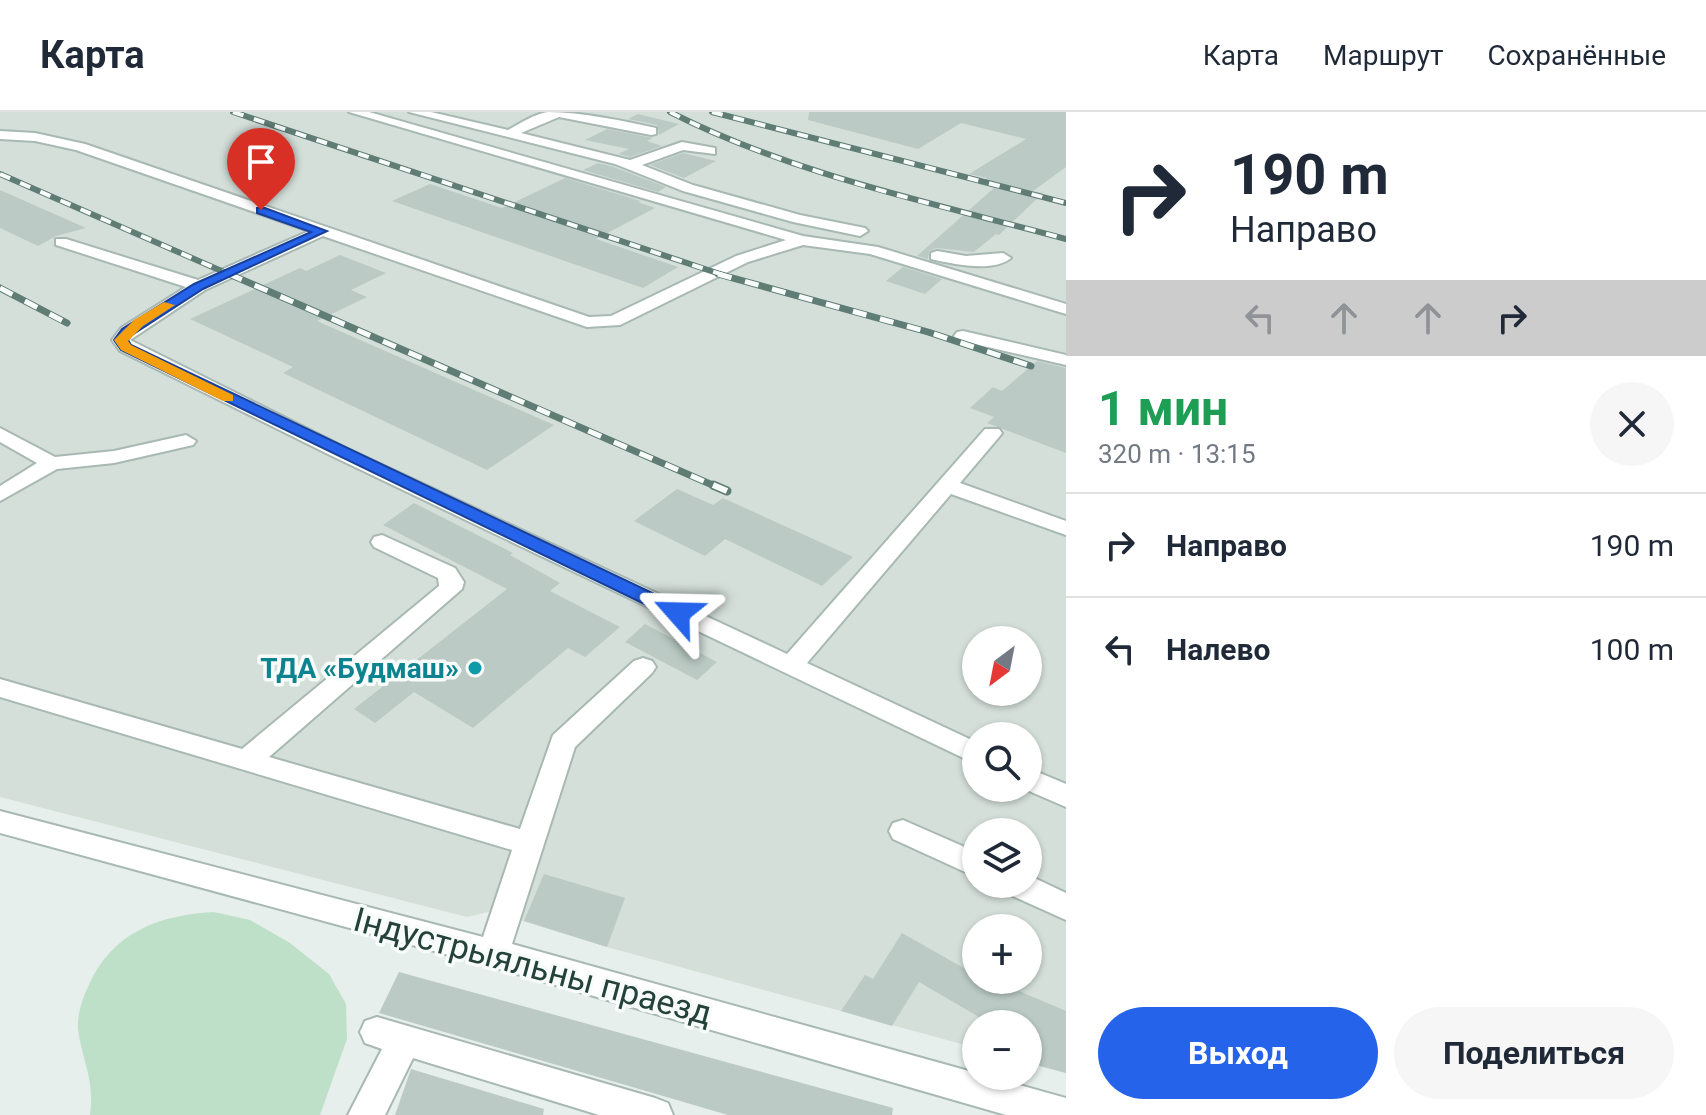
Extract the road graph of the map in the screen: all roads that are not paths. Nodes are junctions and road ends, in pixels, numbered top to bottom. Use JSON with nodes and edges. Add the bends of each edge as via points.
{"nodes":[{"id":1,"x":355,"y":112,"type":"edge"},
{"id":2,"x":415,"y":112,"type":"edge"},
{"id":3,"x":651,"y":131,"type":"dead end"},
{"id":4,"x":0,"y":135,"type":"edge"},
{"id":5,"x":509,"y":135,"type":"junction"},
{"id":6,"x":710,"y":151,"type":"dead end"},
{"id":7,"x":629,"y":165,"type":"junction"},
{"id":8,"x":321,"y":231,"type":"junction"},
{"id":9,"x":802,"y":240,"type":"junction"},
{"id":10,"x":61,"y":242,"type":"dead end"},
{"id":11,"x":1003,"y":258,"type":"dead end"},
{"id":12,"x":199,"y":286,"type":"junction"},
{"id":13,"x":1066,"y":309,"type":"edge"},
{"id":14,"x":963,"y":336,"type":"dead end"},
{"id":15,"x":1066,"y":360,"type":"edge"},
{"id":16,"x":992,"y":433,"type":"dead end"},
{"id":17,"x":0,"y":434,"type":"edge"},
{"id":18,"x":186,"y":441,"type":"dead end"},
{"id":19,"x":52,"y":463,"type":"junction"},
{"id":20,"x":947,"y":485,"type":"junction"},
{"id":21,"x":0,"y":495,"type":"edge"},
{"id":22,"x":1066,"y":528,"type":"edge"},
{"id":23,"x":382,"y":542,"type":"dead end"},
{"id":24,"x":791,"y":666,"type":"junction"},
{"id":25,"x":643,"y":667,"type":"dead end"},
{"id":26,"x":0,"y":688,"type":"edge"},
{"id":27,"x":962,"y":747,"type":"edge"},
{"id":28,"x":246,"y":761,"type":"junction"},
{"id":29,"x":1042,"y":785,"type":"edge"},
{"id":30,"x":1066,"y":796,"type":"edge"},
{"id":31,"x":0,"y":822,"type":"edge"},
{"id":32,"x":903,"y":831,"type":"dead end"},
{"id":33,"x":530,"y":844,"type":"junction"},
{"id":34,"x":962,"y":858,"type":"edge"},
{"id":35,"x":1042,"y":896,"type":"edge"},
{"id":36,"x":1066,"y":907,"type":"edge"},
{"id":37,"x":493,"y":953,"type":"junction"},
{"id":38,"x":366,"y":1115,"type":"edge"},
{"id":39,"x":655,"y":1115,"type":"edge"},
{"id":40,"x":1066,"y":1115,"type":"edge"}],
"edges":[{"from":1,"to":9,"type":"street"},
{"from":2,"to":5,"type":"street"},
{"from":3,"to":5,"type":"street","via":[[558,113]]},
{"from":4,"to":8,"type":"street","via":[[80,147]]},
{"from":5,"to":7,"type":"street"},
{"from":6,"to":7,"type":"street","via":[[682,146]]},
{"from":7,"to":11,"type":"street","via":[[688,188],[940,257],[982,262]]},
{"from":8,"to":9,"type":"street","via":[[569,318],[600,323],[742,259]]},
{"from":8,"to":12,"type":"street"},
{"from":9,"to":13,"type":"street","via":[[872,250]]},
{"from":10,"to":12,"type":"street"},
{"from":12,"to":24,"type":"street","via":[[127,332],[121,340],[126,347]]},
{"from":14,"to":15,"type":"street"},
{"from":16,"to":20,"type":"street"},
{"from":17,"to":19,"type":"street"},
{"from":18,"to":19,"type":"street","via":[[114,457]]},
{"from":19,"to":21,"type":"street"},
{"from":20,"to":22,"type":"street"},
{"from":20,"to":24,"type":"street"},
{"from":23,"to":28,"type":"street","via":[[447,573],[450,589]]},
{"from":24,"to":27,"type":"street"},
{"from":25,"to":33,"type":"street","via":[[563,742]]},
{"from":26,"to":28,"type":"street"},
{"from":28,"to":33,"type":"street"},
{"from":29,"to":30,"type":"street"},
{"from":31,"to":37,"type":"street","name":"Індустрыяльны праезд"},
{"from":32,"to":34,"type":"street"},
{"from":33,"to":37,"type":"street"},
{"from":35,"to":36,"type":"street"},
{"from":37,"to":40,"type":"street","name":"Індустрыяльны праезд"},
{"from":38,"to":39,"type":"street","via":[[391,1036]]}]}
